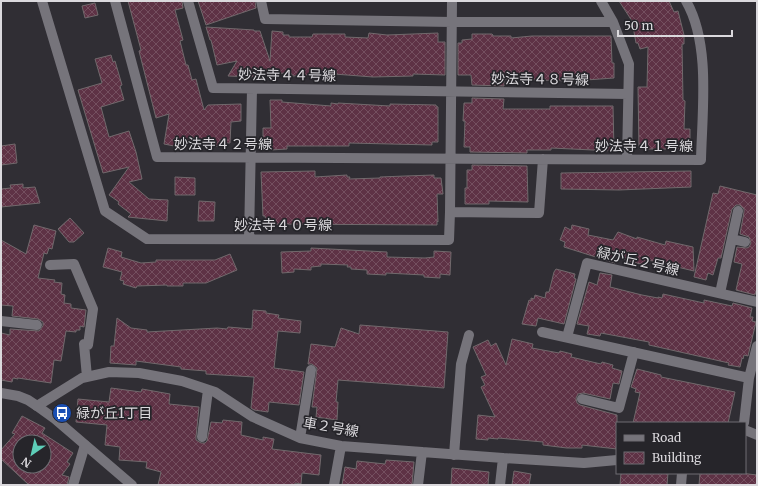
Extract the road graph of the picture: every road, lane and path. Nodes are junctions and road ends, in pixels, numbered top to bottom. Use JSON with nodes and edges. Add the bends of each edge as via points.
{"nodes":[{"id":1,"x":42,"y":1,"type":"edge"},
{"id":2,"x":115,"y":1,"type":"edge"},
{"id":3,"x":188,"y":1,"type":"edge"},
{"id":4,"x":261,"y":1,"type":"edge"},
{"id":5,"x":452,"y":1,"type":"edge"},
{"id":6,"x":601,"y":1,"type":"edge"},
{"id":7,"x":686,"y":1,"type":"edge"},
{"id":8,"x":452,"y":22,"type":"junction"},
{"id":9,"x":613,"y":22,"type":"junction"},
{"id":10,"x":252,"y":89,"type":"junction"},
{"id":11,"x":451,"y":92,"type":"junction"},
{"id":12,"x":628,"y":94,"type":"junction"},
{"id":13,"x":250,"y":158,"type":"junction"},
{"id":14,"x":450,"y":158,"type":"junction"},
{"id":15,"x":543,"y":159,"type":"junction"},
{"id":16,"x":627,"y":160,"type":"junction"},
{"id":17,"x":738,"y":211,"type":"dead end"},
{"id":18,"x":450,"y":212,"type":"junction"},
{"id":19,"x":249,"y":239,"type":"junction"},
{"id":20,"x":732,"y":239,"type":"junction"},
{"id":21,"x":745,"y":242,"type":"dead end"},
{"id":22,"x":50,"y":265,"type":"dead end"},
{"id":23,"x":720,"y":294,"type":"junction"},
{"id":24,"x":757,"y":302,"type":"edge"},
{"id":25,"x":1,"y":321,"type":"edge"},
{"id":26,"x":37,"y":325,"type":"dead end"},
{"id":27,"x":542,"y":332,"type":"dead end"},
{"id":28,"x":469,"y":336,"type":"dead end"},
{"id":29,"x":567,"y":337,"type":"junction"},
{"id":30,"x":757,"y":346,"type":"edge"},
{"id":31,"x":634,"y":352,"type":"junction"},
{"id":32,"x":311,"y":370,"type":"dead end"},
{"id":33,"x":752,"y":373,"type":"edge"},
{"id":34,"x":87,"y":377,"type":"junction"},
{"id":35,"x":208,"y":390,"type":"junction"},
{"id":36,"x":1,"y":393,"type":"edge"},
{"id":37,"x":582,"y":399,"type":"dead end"},
{"id":38,"x":37,"y":406,"type":"junction"},
{"id":39,"x":744,"y":422,"type":"edge"},
{"id":40,"x":746,"y":430,"type":"edge"},
{"id":41,"x":757,"y":435,"type":"edge"},
{"id":42,"x":202,"y":437,"type":"dead end"},
{"id":43,"x":300,"y":438,"type":"junction"},
{"id":44,"x":86,"y":445,"type":"junction"},
{"id":45,"x":341,"y":446,"type":"junction"},
{"id":46,"x":422,"y":452,"type":"junction"},
{"id":47,"x":454,"y":454,"type":"junction"},
{"id":48,"x":503,"y":458,"type":"junction"},
{"id":49,"x":616,"y":460,"type":"edge"},
{"id":50,"x":682,"y":474,"type":"edge"},
{"id":51,"x":73,"y":485,"type":"edge"},
{"id":52,"x":132,"y":485,"type":"edge"},
{"id":53,"x":334,"y":485,"type":"edge"},
{"id":54,"x":418,"y":485,"type":"edge"},
{"id":55,"x":500,"y":485,"type":"edge"},
{"id":56,"x":681,"y":485,"type":"edge"}],
"edges":[{"from":1,"to":19,"type":"street","name":"妙法寺４０号線","via":[[105,211],[147,239]]},
{"from":2,"to":13,"type":"street","name":"妙法寺４２号線","via":[[157,157]]},
{"from":3,"to":10,"type":"street","name":"妙法寺４４号線","via":[[213,88]]},
{"from":4,"to":8,"type":"street","via":[[265,19]]},
{"from":5,"to":8,"type":"street","name":"妙法寺４０号線"},
{"from":6,"to":9,"type":"street"},
{"from":7,"to":16,"type":"street","name":"妙法寺４１号線","via":[[700,34],[703,69],[701,160]]},
{"from":8,"to":9,"type":"street"},
{"from":8,"to":11,"type":"street","name":"妙法寺４０号線"},
{"from":9,"to":12,"type":"street","via":[[629,64]]},
{"from":10,"to":11,"type":"street","name":"妙法寺４４号線"},
{"from":10,"to":13,"type":"street"},
{"from":11,"to":12,"type":"street","name":"妙法寺４８号線"},
{"from":11,"to":14,"type":"street","name":"妙法寺４０号線"},
{"from":12,"to":16,"type":"street"},
{"from":13,"to":14,"type":"street","name":"妙法寺４２号線"},
{"from":13,"to":19,"type":"street"},
{"from":14,"to":15,"type":"street","name":"妙法寺４１号線"},
{"from":14,"to":18,"type":"street","name":"妙法寺４０号線"},
{"from":15,"to":16,"type":"street","name":"妙法寺４１号線"},
{"from":15,"to":18,"type":"street","via":[[539,213]]},
{"from":17,"to":20,"type":"street"},
{"from":18,"to":19,"type":"street","name":"妙法寺４０号線","via":[[449,240]]},
{"from":20,"to":21,"type":"street"},
{"from":20,"to":23,"type":"street"},
{"from":22,"to":34,"type":"street","via":[[74,264],[93,309],[88,345],[84,344]]},
{"from":23,"to":24,"type":"street","name":"緑が丘２号線"},
{"from":23,"to":29,"type":"street","name":"緑が丘２号線","via":[[587,263]]},
{"from":25,"to":26,"type":"street"},
{"from":27,"to":29,"type":"street"},
{"from":28,"to":47,"type":"street","via":[[461,364]]},
{"from":29,"to":31,"type":"street"},
{"from":30,"to":33,"type":"street"},
{"from":31,"to":33,"type":"street"},
{"from":31,"to":37,"type":"street","via":[[619,408]]},
{"from":32,"to":43,"type":"street"},
{"from":33,"to":39,"type":"street"},
{"from":34,"to":35,"type":"street","name":"車２号線","via":[[109,372],[139,373]]},
{"from":34,"to":38,"type":"street","name":"車２号線"},
{"from":35,"to":42,"type":"street"},
{"from":35,"to":43,"type":"street","name":"車２号線","via":[[253,417]]},
{"from":36,"to":38,"type":"street","via":[[18,396]]},
{"from":38,"to":44,"type":"street"},
{"from":40,"to":41,"type":"street"},
{"from":43,"to":45,"type":"street","name":"車２号線"},
{"from":44,"to":51,"type":"street"},
{"from":44,"to":52,"type":"street"},
{"from":45,"to":46,"type":"street","name":"車２号線"},
{"from":45,"to":53,"type":"street"},
{"from":46,"to":47,"type":"street","name":"車２号線"},
{"from":46,"to":54,"type":"street"},
{"from":47,"to":48,"type":"street","name":"車２号線"},
{"from":48,"to":49,"type":"street","name":"車２号線","via":[[584,463]]},
{"from":48,"to":55,"type":"street"},
{"from":50,"to":56,"type":"street"}]}
